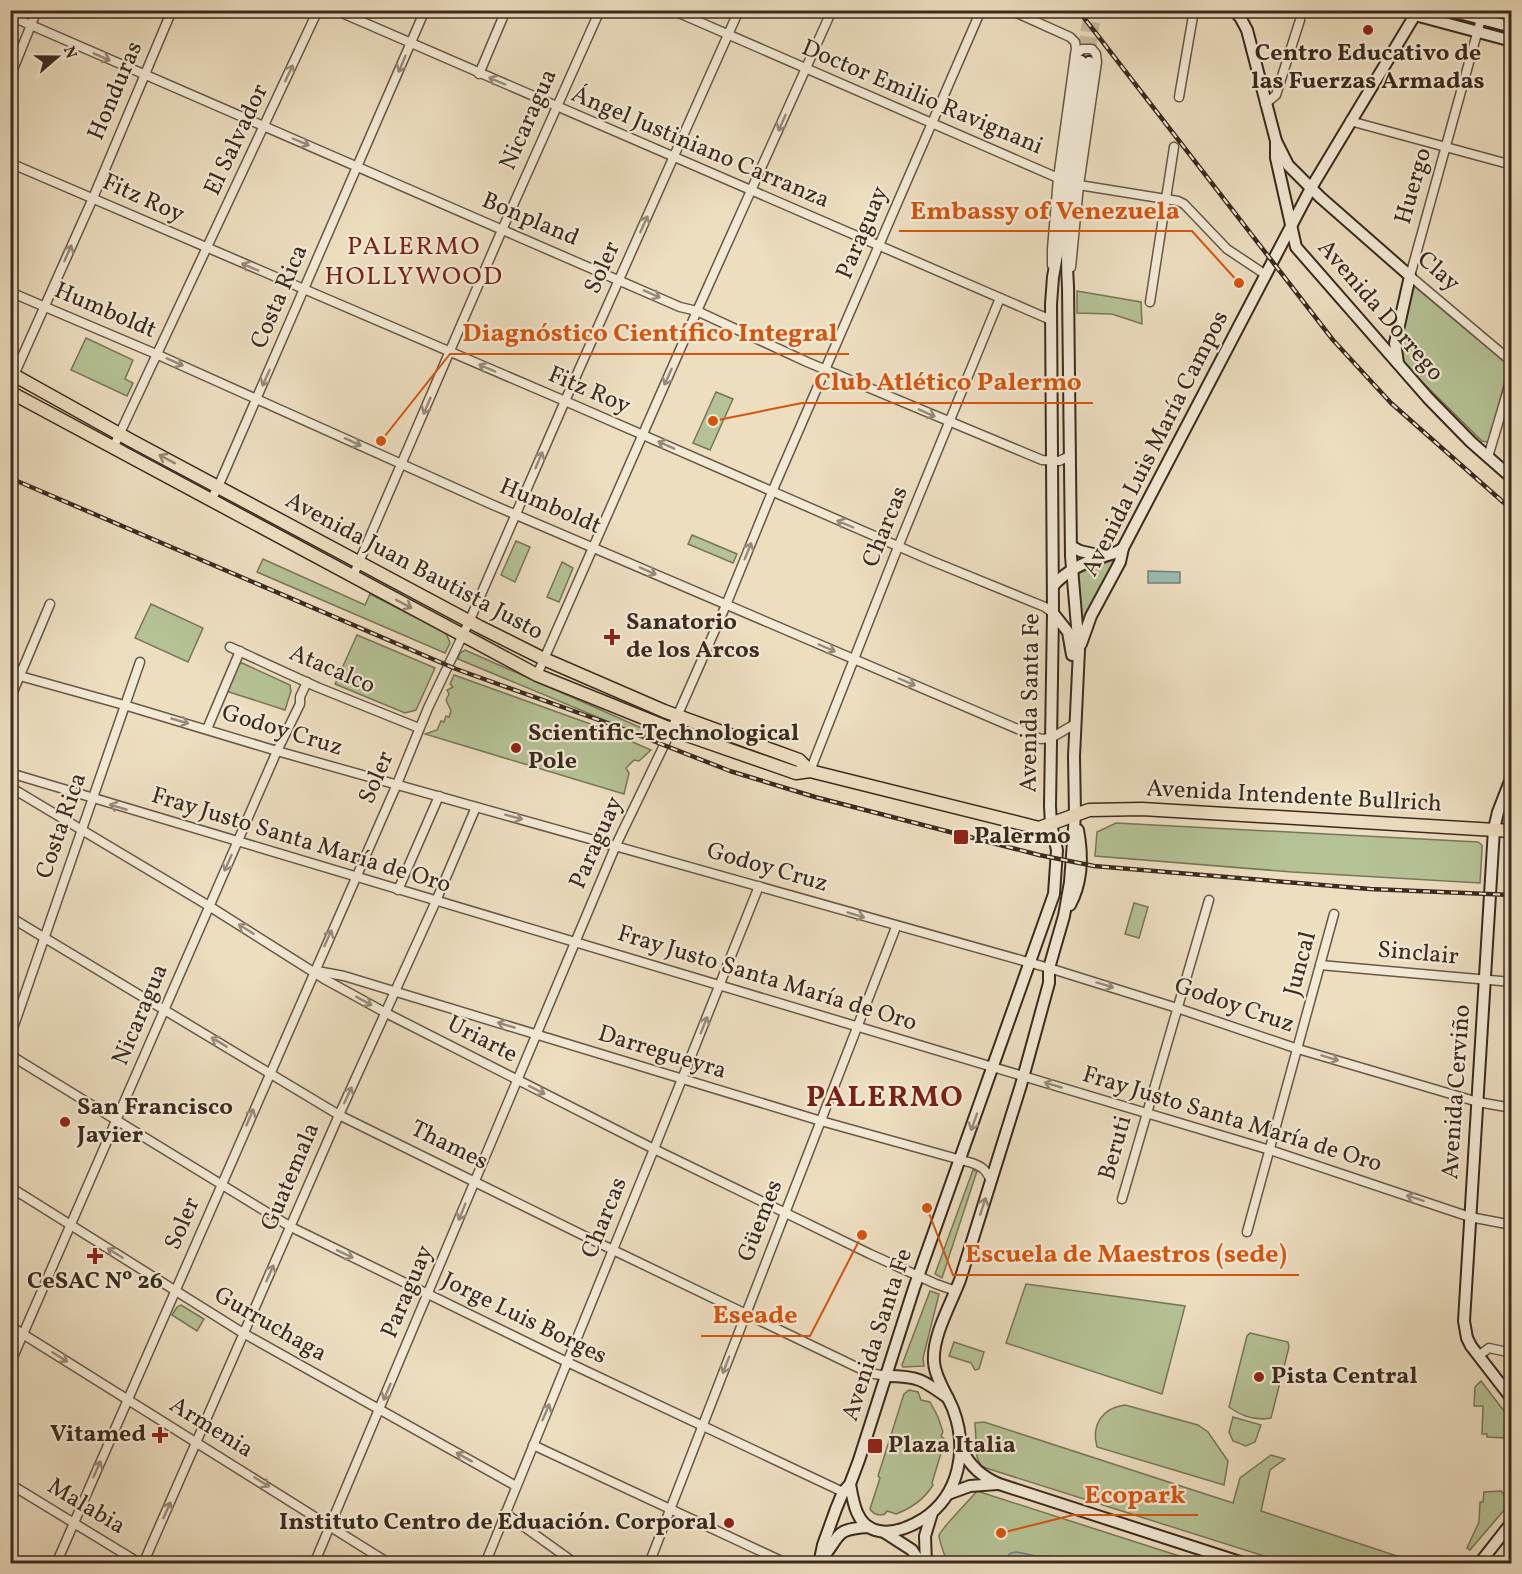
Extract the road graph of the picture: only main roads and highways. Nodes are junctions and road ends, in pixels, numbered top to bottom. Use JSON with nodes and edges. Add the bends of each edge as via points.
{"nodes":[{"id":1,"x":1233,"y":10,"type":"edge"},
{"id":2,"x":1447,"y":10,"type":"edge"},
{"id":3,"x":1416,"y":13,"type":"edge"},
{"id":4,"x":1512,"y":27,"type":"edge"},
{"id":5,"x":1512,"y":41,"type":"edge"},
{"id":6,"x":1276,"y":141,"type":"junction"},
{"id":7,"x":1302,"y":178,"type":"junction"},
{"id":8,"x":1311,"y":188,"type":"junction"},
{"id":9,"x":1285,"y":193,"type":"junction"},
{"id":10,"x":1292,"y":225,"type":"junction"},
{"id":11,"x":1410,"y":276,"type":"joint"},
{"id":12,"x":1051,"y":320,"type":"junction"},
{"id":13,"x":1399,"y":326,"type":"junction"},
{"id":14,"x":1375,"y":339,"type":"junction"},
{"id":15,"x":1399,"y":366,"type":"junction"},
{"id":16,"x":12,"y":378,"type":"edge"},
{"id":17,"x":10,"y":392,"type":"edge"},
{"id":18,"x":1069,"y":400,"type":"junction"},
{"id":19,"x":1512,"y":478,"type":"edge"},
{"id":20,"x":1071,"y":546,"type":"junction"},
{"id":21,"x":1123,"y":548,"type":"junction"},
{"id":22,"x":1103,"y":556,"type":"junction"},
{"id":23,"x":1072,"y":569,"type":"junction"},
{"id":24,"x":1053,"y":586,"type":"junction"},
{"id":25,"x":1053,"y":613,"type":"junction"},
{"id":26,"x":1079,"y":650,"type":"junction"},
{"id":27,"x":1076,"y":690,"type":"junction"},
{"id":28,"x":810,"y":771,"type":"junction"},
{"id":29,"x":1512,"y":776,"type":"edge"},
{"id":30,"x":1075,"y":815,"type":"junction"},
{"id":31,"x":1051,"y":824,"type":"junction"},
{"id":32,"x":1494,"y":829,"type":"junction"},
{"id":33,"x":1512,"y":831,"type":"edge"},
{"id":34,"x":887,"y":1376,"type":"junction"},
{"id":35,"x":948,"y":1398,"type":"junction"},
{"id":36,"x":1512,"y":1399,"type":"edge"},
{"id":37,"x":962,"y":1450,"type":"junction"},
{"id":38,"x":999,"y":1484,"type":"junction"},
{"id":39,"x":847,"y":1488,"type":"junction"},
{"id":40,"x":948,"y":1494,"type":"junction"},
{"id":41,"x":932,"y":1512,"type":"junction"},
{"id":42,"x":1512,"y":1522,"type":"edge"},
{"id":43,"x":869,"y":1527,"type":"junction"},
{"id":44,"x":884,"y":1532,"type":"junction"},
{"id":45,"x":819,"y":1563,"type":"edge"},
{"id":46,"x":924,"y":1563,"type":"edge"},
{"id":47,"x":1246,"y":1563,"type":"edge"},
{"id":48,"x":1479,"y":1563,"type":"edge"}],
"edges":[{"from":1,"to":6,"type":"main road","name":"Avenida Dorrego","via":[[1247,30]]},
{"from":2,"to":4,"type":"main road"},
{"from":3,"to":5,"type":"main road"},
{"from":3,"to":8,"type":"main road","name":"Avenida Luis María Campos"},
{"from":6,"to":7,"type":"main road","name":"Avenida Dorrego","via":[[1288,165]]},
{"from":6,"to":9,"type":"main road","name":"Avenida Dorrego"},
{"from":7,"to":8,"type":"main road","name":"Avenida Dorrego"},
{"from":7,"to":9,"type":"main road","via":[[1292,180]]},
{"from":8,"to":10,"type":"main road","name":"Avenida Luis María Campos"},
{"from":8,"to":11,"type":"main road","name":"Clay"},
{"from":9,"to":10,"type":"main road","name":"Avenida Dorrego"},
{"from":10,"to":14,"type":"main road","name":"Avenida Dorrego","via":[[1296,247]]},
{"from":10,"to":21,"type":"main road","name":"Avenida Luis María Campos"},
{"from":11,"to":13,"type":"main road","name":"Huergo"},
{"from":12,"to":18,"type":"main road","via":[[1062,336],[1063,381]]},
{"from":12,"to":18,"type":"main road","name":"Avenida Santa Fe","via":[[1065,181],[1085,60],[1066,256]]},
{"from":12,"to":24,"type":"main road","name":"Avenida Santa Fe"},
{"from":13,"to":14,"type":"main road","via":[[1390,339]]},
{"from":13,"to":15,"type":"main road","name":"Huergo","via":[[1395,352]]},
{"from":14,"to":15,"type":"main road","name":"Avenida Dorrego"},
{"from":15,"to":19,"type":"main road","name":"Avenida Dorrego","via":[[1452,423]]},
{"from":28,"to":16,"type":"main road","name":"Avenida Juan Bautista Justo","one_way":true,"via":[[799,760],[677,716],[544,659]]},
{"from":17,"to":28,"type":"main road","name":"Avenida Juan Bautista Justo","one_way":true,"via":[[537,675],[796,773]]},
{"from":18,"to":20,"type":"main road","name":"Avenida Santa Fe"},
{"from":20,"to":22,"type":"main road"},
{"from":20,"to":23,"type":"main road","name":"Avenida Santa Fe"},
{"from":21,"to":22,"type":"main road"},
{"from":21,"to":26,"type":"main road","name":"Avenida Luis María Campos"},
{"from":22,"to":23,"type":"main road"},
{"from":23,"to":24,"type":"main road"},
{"from":23,"to":26,"type":"main road","name":"Avenida Santa Fe"},
{"from":24,"to":25,"type":"main road","name":"Avenida Santa Fe"},
{"from":25,"to":27,"type":"main road","via":[[1070,637],[1071,679]]},
{"from":25,"to":31,"type":"main road","name":"Avenida Santa Fe"},
{"from":26,"to":27,"type":"main road","name":"Avenida Santa Fe"},
{"from":27,"to":30,"type":"main road","name":"Avenida Santa Fe"},
{"from":28,"to":31,"type":"main road","name":"Avenida Juan Bautista Justo","via":[[1038,828]]},
{"from":29,"to":32,"type":"main road","name":"Avenida Cerviño"},
{"from":30,"to":31,"type":"main road","name":"Avenida Juan Bautista Justo"},
{"from":30,"to":32,"type":"main road","name":"Avenida Intendente Bullrich","via":[[1102,809],[1154,809]]},
{"from":35,"to":30,"type":"main road","name":"Avenida Santa Fe","one_way":true,"via":[[934,1356],[942,1320],[956,1291],[991,1181],[1049,982],[1070,882]]},
{"from":31,"to":34,"type":"main road","name":"Avenida Santa Fe","one_way":true,"via":[[1057,850],[1054,894],[918,1276]]},
{"from":32,"to":33,"type":"main road","name":"Avenida Intendente Bullrich"},
{"from":32,"to":36,"type":"main road","name":"Avenida Cerviño","via":[[1464,1321],[1467,1338],[1478,1356]]},
{"from":34,"to":35,"type":"main road","via":[[919,1378]]},
{"from":34,"to":39,"type":"main road","name":"Avenida Santa Fe"},
{"from":35,"to":37,"type":"main road"},
{"from":37,"to":38,"type":"main road","via":[[979,1473]]},
{"from":37,"to":40,"type":"main road"},
{"from":38,"to":40,"type":"main road","via":[[970,1486]]},
{"from":38,"to":47,"type":"main road"},
{"from":39,"to":43,"type":"main road"},
{"from":39,"to":45,"type":"main road","name":"Avenida Santa Fe"},
{"from":40,"to":41,"type":"main road"},
{"from":41,"to":44,"type":"main road","via":[[905,1528]]},
{"from":41,"to":46,"type":"main road","via":[[925,1536]]},
{"from":42,"to":48,"type":"main road"},
{"from":43,"to":44,"type":"main road"},
{"from":43,"to":45,"type":"main road","name":"Avenida Santa Fe","via":[[844,1530]]},
{"from":44,"to":46,"type":"main road"}]}
